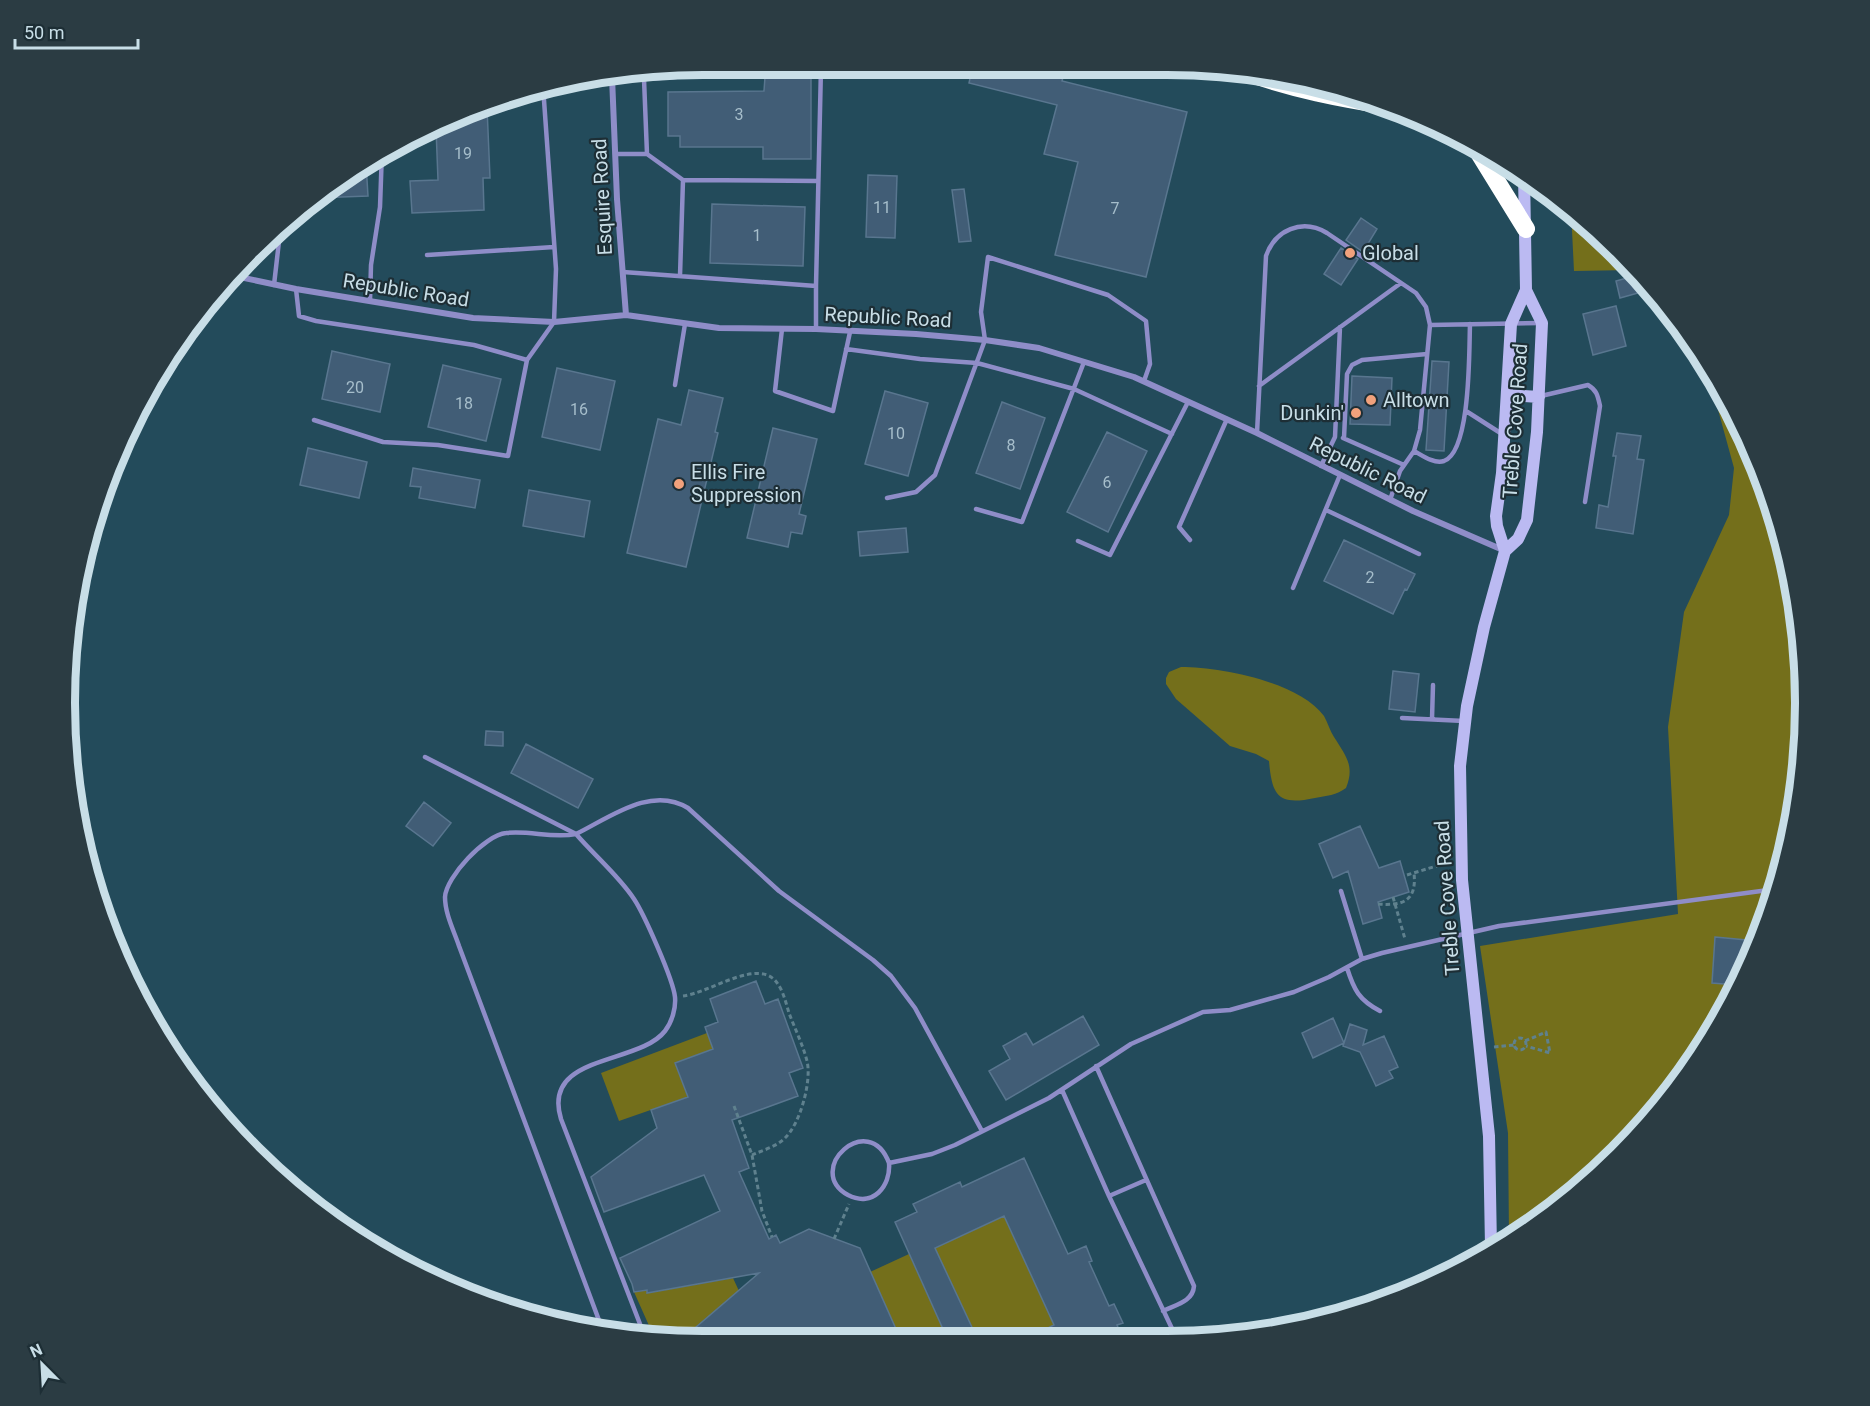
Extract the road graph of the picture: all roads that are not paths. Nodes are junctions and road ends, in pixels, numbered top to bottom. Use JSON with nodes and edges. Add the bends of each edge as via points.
{"nodes":[{"id":1,"x":703,"y":75,"type":"edge"},
{"id":2,"x":821,"y":75,"type":"edge"},
{"id":3,"x":612,"y":82,"type":"edge"},
{"id":4,"x":544,"y":95,"type":"edge"},
{"id":5,"x":615,"y":154,"type":"junction"},
{"id":6,"x":647,"y":154,"type":"junction"},
{"id":7,"x":1484,"y":161,"type":"edge"},
{"id":8,"x":382,"y":164,"type":"edge"},
{"id":9,"x":683,"y":180,"type":"junction"},
{"id":10,"x":818,"y":181,"type":"junction"},
{"id":11,"x":1524,"y":187,"type":"edge"},
{"id":12,"x":1526,"y":229,"type":"junction"},
{"id":13,"x":279,"y":240,"type":"edge"},
{"id":14,"x":554,"y":247,"type":"junction"},
{"id":15,"x":427,"y":255,"type":"dead end"},
{"id":16,"x":623,"y":272,"type":"junction"},
{"id":17,"x":680,"y":276,"type":"junction"},
{"id":18,"x":242,"y":278,"type":"edge"},
{"id":19,"x":1401,"y":283,"type":"junction"},
{"id":20,"x":274,"y":285,"type":"junction"},
{"id":21,"x":816,"y":286,"type":"junction"},
{"id":22,"x":296,"y":289,"type":"junction"},
{"id":23,"x":1526,"y":290,"type":"junction"},
{"id":24,"x":370,"y":301,"type":"junction"},
{"id":25,"x":627,"y":315,"type":"junction"},
{"id":26,"x":554,"y":322,"type":"junction"},
{"id":27,"x":1542,"y":323,"type":"junction"},
{"id":28,"x":685,"y":324,"type":"junction"},
{"id":29,"x":1470,"y":324,"type":"junction"},
{"id":30,"x":1511,"y":324,"type":"junction"},
{"id":31,"x":1430,"y":325,"type":"junction"},
{"id":32,"x":1340,"y":327,"type":"junction"},
{"id":33,"x":782,"y":329,"type":"junction"},
{"id":34,"x":816,"y":330,"type":"junction"},
{"id":35,"x":850,"y":332,"type":"junction"},
{"id":36,"x":985,"y":340,"type":"junction"},
{"id":37,"x":846,"y":349,"type":"junction"},
{"id":38,"x":1427,"y":354,"type":"junction"},
{"id":39,"x":527,"y":360,"type":"junction"},
{"id":40,"x":1084,"y":362,"type":"junction"},
{"id":41,"x":977,"y":363,"type":"junction"},
{"id":42,"x":1144,"y":381,"type":"junction"},
{"id":43,"x":675,"y":385,"type":"dead end"},
{"id":44,"x":1259,"y":386,"type":"junction"},
{"id":45,"x":1074,"y":389,"type":"junction"},
{"id":46,"x":1508,"y":395,"type":"junction"},
{"id":47,"x":1539,"y":397,"type":"junction"},
{"id":48,"x":1188,"y":402,"type":"junction"},
{"id":49,"x":1466,"y":411,"type":"junction"},
{"id":50,"x":314,"y":420,"type":"dead end"},
{"id":51,"x":1227,"y":420,"type":"junction"},
{"id":52,"x":1257,"y":433,"type":"junction"},
{"id":53,"x":1172,"y":434,"type":"junction"},
{"id":54,"x":1504,"y":435,"type":"junction"},
{"id":55,"x":1335,"y":436,"type":"junction"},
{"id":56,"x":1344,"y":438,"type":"junction"},
{"id":57,"x":1414,"y":451,"type":"junction"},
{"id":58,"x":1404,"y":465,"type":"junction"},
{"id":59,"x":1321,"y":466,"type":"junction"},
{"id":60,"x":1340,"y":475,"type":"junction"},
{"id":61,"x":887,"y":498,"type":"dead end"},
{"id":62,"x":1390,"y":500,"type":"junction"},
{"id":63,"x":1585,"y":502,"type":"dead end"},
{"id":64,"x":976,"y":509,"type":"dead end"},
{"id":65,"x":1326,"y":510,"type":"junction"},
{"id":66,"x":1190,"y":540,"type":"dead end"},
{"id":67,"x":1078,"y":541,"type":"dead end"},
{"id":68,"x":1505,"y":550,"type":"junction"},
{"id":69,"x":1419,"y":554,"type":"dead end"},
{"id":70,"x":1293,"y":588,"type":"dead end"},
{"id":71,"x":1432,"y":684,"type":"dead end"},
{"id":72,"x":1402,"y":718,"type":"dead end"},
{"id":73,"x":1432,"y":719,"type":"junction"},
{"id":74,"x":1464,"y":721,"type":"junction"},
{"id":75,"x":425,"y":757,"type":"dead end"},
{"id":76,"x":576,"y":834,"type":"junction"},
{"id":77,"x":1767,"y":890,"type":"edge"},
{"id":78,"x":1341,"y":891,"type":"dead end"},
{"id":79,"x":1466,"y":933,"type":"junction"},
{"id":80,"x":1362,"y":959,"type":"junction"},
{"id":81,"x":1347,"y":968,"type":"junction"},
{"id":82,"x":1380,"y":1011,"type":"dead end"},
{"id":83,"x":1096,"y":1066,"type":"junction"},
{"id":84,"x":1062,"y":1090,"type":"junction"},
{"id":85,"x":982,"y":1131,"type":"junction"},
{"id":86,"x":889,"y":1163,"type":"junction"},
{"id":87,"x":1146,"y":1180,"type":"junction"},
{"id":88,"x":1109,"y":1196,"type":"junction"},
{"id":89,"x":1491,"y":1241,"type":"edge"},
{"id":90,"x":1163,"y":1311,"type":"junction"},
{"id":91,"x":600,"y":1322,"type":"edge"},
{"id":92,"x":642,"y":1328,"type":"edge"},
{"id":93,"x":1173,"y":1331,"type":"edge"}],
"edges":[{"from":1,"to":6,"type":"lane","via":[[644,79]]},
{"from":2,"to":10,"type":"lane"},
{"from":3,"to":5,"type":"street","name":"Esquire Road"},
{"from":4,"to":14,"type":"lane"},
{"from":5,"to":6,"type":"lane"},
{"from":5,"to":16,"type":"street","name":"Esquire Road"},
{"from":6,"to":9,"type":"lane"},
{"from":7,"to":12,"type":"highway"},
{"from":8,"to":24,"type":"lane"},
{"from":9,"to":10,"type":"lane"},
{"from":9,"to":17,"type":"lane"},
{"from":10,"to":21,"type":"lane"},
{"from":11,"to":12,"type":"main road","name":"Treble Cove Road"},
{"from":12,"to":23,"type":"main road","name":"Treble Cove Road"},
{"from":13,"to":20,"type":"lane"},
{"from":14,"to":15,"type":"lane"},
{"from":14,"to":26,"type":"lane"},
{"from":16,"to":17,"type":"lane"},
{"from":16,"to":25,"type":"street","name":"Esquire Road"},
{"from":17,"to":21,"type":"lane"},
{"from":18,"to":20,"type":"street","name":"Republic Road"},
{"from":19,"to":31,"type":"lane","via":[[1422,299]]},
{"from":19,"to":32,"type":"lane"},
{"from":19,"to":44,"type":"lane","via":[[1318,228],[1300,226],[1281,233],[1266,256]]},
{"from":20,"to":22,"type":"street","name":"Republic Road"},
{"from":21,"to":34,"type":"lane"},
{"from":22,"to":24,"type":"street","name":"Republic Road"},
{"from":22,"to":39,"type":"lane","via":[[299,316],[474,345]]},
{"from":23,"to":27,"type":"main road","name":"Treble Cove Road"},
{"from":23,"to":30,"type":"main road","name":"Treble Cove Road"},
{"from":24,"to":26,"type":"street","name":"Republic Road","via":[[473,318]]},
{"from":25,"to":26,"type":"street","name":"Republic Road"},
{"from":25,"to":28,"type":"street","name":"Republic Road"},
{"from":26,"to":39,"type":"lane"},
{"from":27,"to":30,"type":"lane"},
{"from":27,"to":47,"type":"main road","name":"Treble Cove Road"},
{"from":28,"to":33,"type":"street","name":"Republic Road"},
{"from":28,"to":43,"type":"lane"},
{"from":29,"to":30,"type":"lane"},
{"from":29,"to":31,"type":"lane"},
{"from":29,"to":49,"type":"lane"},
{"from":30,"to":46,"type":"main road","name":"Treble Cove Road"},
{"from":31,"to":38,"type":"lane"},
{"from":32,"to":44,"type":"lane"},
{"from":32,"to":55,"type":"lane"},
{"from":33,"to":34,"type":"street","name":"Republic Road"},
{"from":33,"to":37,"type":"lane","via":[[775,391],[833,411]]},
{"from":34,"to":35,"type":"street","name":"Republic Road"},
{"from":35,"to":36,"type":"street","name":"Republic Road"},
{"from":35,"to":37,"type":"lane"},
{"from":36,"to":40,"type":"street","name":"Republic Road","via":[[1039,348]]},
{"from":36,"to":41,"type":"lane"},
{"from":36,"to":42,"type":"lane","via":[[981,312],[988,257],[1108,295],[1146,321],[1150,364]]},
{"from":37,"to":41,"type":"lane"},
{"from":38,"to":56,"type":"lane","via":[[1362,360],[1352,365],[1347,374]]},
{"from":38,"to":57,"type":"lane","via":[[1420,430]]},
{"from":39,"to":50,"type":"lane","via":[[508,456],[438,445],[383,442]]},
{"from":40,"to":42,"type":"street","name":"Republic Road"},
{"from":40,"to":45,"type":"lane"},
{"from":41,"to":45,"type":"lane"},
{"from":41,"to":61,"type":"lane","via":[[935,475],[916,492]]},
{"from":42,"to":48,"type":"street","name":"Republic Road"},
{"from":44,"to":52,"type":"lane"},
{"from":45,"to":53,"type":"lane"},
{"from":45,"to":64,"type":"lane","via":[[1022,522]]},
{"from":46,"to":47,"type":"main road"},
{"from":46,"to":54,"type":"main road","name":"Treble Cove Road"},
{"from":47,"to":63,"type":"lane","via":[[1588,385],[1598,397],[1600,406]]},
{"from":47,"to":68,"type":"main road","name":"Treble Cove Road","via":[[1527,520],[1518,538]]},
{"from":48,"to":51,"type":"street","name":"Republic Road"},
{"from":48,"to":53,"type":"lane"},
{"from":49,"to":54,"type":"lane"},
{"from":49,"to":57,"type":"lane","via":[[1455,453],[1447,460],[1430,460]]},
{"from":51,"to":52,"type":"street","name":"Republic Road"},
{"from":51,"to":66,"type":"lane","via":[[1179,527]]},
{"from":52,"to":59,"type":"street","name":"Republic Road"},
{"from":53,"to":67,"type":"lane","via":[[1110,555]]},
{"from":54,"to":68,"type":"main road","name":"Treble Cove Road","via":[[1496,516]]},
{"from":55,"to":56,"type":"lane"},
{"from":55,"to":59,"type":"lane"},
{"from":56,"to":58,"type":"lane"},
{"from":57,"to":58,"type":"lane"},
{"from":58,"to":62,"type":"lane"},
{"from":59,"to":60,"type":"street","name":"Republic Road"},
{"from":60,"to":62,"type":"street","name":"Republic Road"},
{"from":60,"to":65,"type":"lane"},
{"from":62,"to":68,"type":"street","name":"Republic Road"},
{"from":65,"to":69,"type":"lane"},
{"from":65,"to":70,"type":"lane"},
{"from":68,"to":74,"type":"main road","name":"Treble Cove Road"},
{"from":71,"to":73,"type":"lane"},
{"from":72,"to":73,"type":"lane"},
{"from":73,"to":74,"type":"lane"},
{"from":74,"to":79,"type":"main road","name":"Treble Cove Road","via":[[1460,827]]},
{"from":75,"to":76,"type":"lane"},
{"from":76,"to":85,"type":"lane","via":[[650,800],[670,800],[688,808],[780,891],[891,976],[915,1008]]},
{"from":76,"to":91,"type":"lane","via":[[498,834],[482,844],[457,872],[445,899],[447,914]]},
{"from":76,"to":92,"type":"lane","via":[[634,899],[675,997],[670,1022],[659,1038],[579,1071],[567,1080],[559,1099],[561,1119]]},
{"from":77,"to":79,"type":"lane"},
{"from":78,"to":80,"type":"lane"},
{"from":79,"to":80,"type":"lane"},
{"from":79,"to":89,"type":"main road","name":"Treble Cove Road","via":[[1489,1136]]},
{"from":80,"to":81,"type":"lane"},
{"from":81,"to":82,"type":"lane","via":[[1360,997]]},
{"from":81,"to":83,"type":"lane","via":[[1269,1000],[1203,1012],[1131,1044]]},
{"from":83,"to":84,"type":"lane"},
{"from":83,"to":87,"type":"lane"},
{"from":84,"to":85,"type":"lane"},
{"from":84,"to":88,"type":"lane"},
{"from":85,"to":86,"type":"lane","via":[[939,1151]]},
{"from":86,"to":86,"type":"lane","via":[[874,1144],[857,1142],[841,1151],[835,1160],[834,1176],[841,1190],[864,1199],[881,1192],[888,1182]]},
{"from":87,"to":88,"type":"lane"},
{"from":87,"to":90,"type":"lane","via":[[1194,1286],[1188,1299]]},
{"from":88,"to":90,"type":"lane"},
{"from":90,"to":93,"type":"lane"}]}
